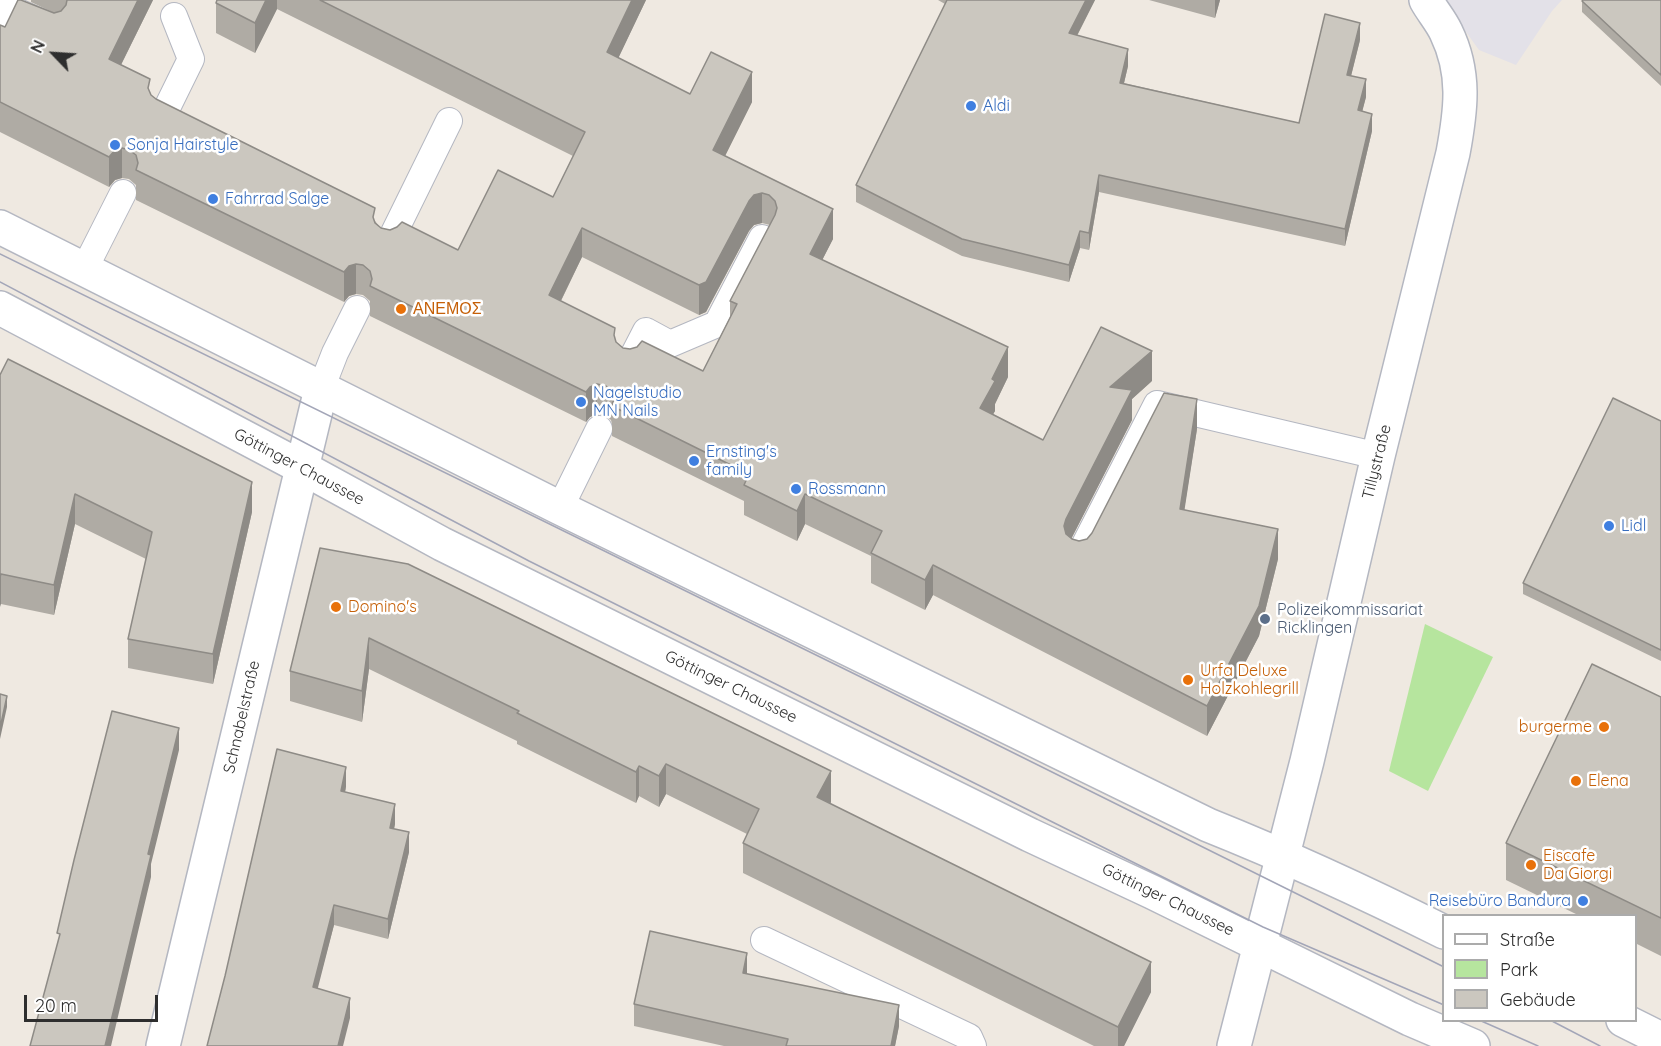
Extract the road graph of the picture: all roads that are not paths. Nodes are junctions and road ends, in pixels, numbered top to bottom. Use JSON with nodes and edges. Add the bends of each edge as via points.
{"nodes":[{"id":1,"x":1426,"y":0,"type":"edge"},
{"id":2,"x":174,"y":16,"type":"dead end"},
{"id":3,"x":0,"y":26,"type":"edge"},
{"id":4,"x":53,"y":28,"type":"edge"},
{"id":5,"x":163,"y":116,"type":"edge"},
{"id":6,"x":449,"y":121,"type":"dead end"},
{"id":7,"x":123,"y":194,"type":"dead end"},
{"id":8,"x":0,"y":227,"type":"edge"},
{"id":9,"x":762,"y":238,"type":"edge"},
{"id":10,"x":388,"y":245,"type":"edge"},
{"id":11,"x":85,"y":268,"type":"junction"},
{"id":12,"x":0,"y":308,"type":"edge"},
{"id":13,"x":357,"y":309,"type":"dead end"},
{"id":14,"x":629,"y":364,"type":"edge"},
{"id":15,"x":321,"y":389,"type":"junction"},
{"id":16,"x":599,"y":429,"type":"dead end"},
{"id":17,"x":1378,"y":456,"type":"junction"},
{"id":18,"x":301,"y":467,"type":"junction"},
{"id":19,"x":560,"y":508,"type":"junction"},
{"id":20,"x":1079,"y":556,"type":"edge"},
{"id":21,"x":1283,"y":855,"type":"junction"},
{"id":22,"x":1442,"y":932,"type":"edge"},
{"id":23,"x":1261,"y":936,"type":"junction"},
{"id":24,"x":764,"y":940,"type":"dead end"},
{"id":25,"x":1627,"y":1022,"type":"edge"},
{"id":26,"x":1661,"y":1040,"type":"edge"},
{"id":27,"x":163,"y":1046,"type":"edge"},
{"id":28,"x":973,"y":1046,"type":"edge"},
{"id":29,"x":1233,"y":1046,"type":"edge"},
{"id":30,"x":1473,"y":1046,"type":"edge"}],
"edges":[{"from":1,"to":17,"type":"street","name":"Tillystraße","via":[[1446,32],[1459,70],[1461,111]]},
{"from":2,"to":5,"type":"lane","via":[[191,59]]},
{"from":3,"to":4,"type":"lane","via":[[9,8]]},
{"from":6,"to":10,"type":"lane"},
{"from":7,"to":11,"type":"lane"},
{"from":8,"to":11,"type":"street"},
{"from":9,"to":14,"type":"lane","via":[[717,324],[670,344],[646,331]]},
{"from":11,"to":15,"type":"street"},
{"from":12,"to":18,"type":"street","name":"Göttinger Chaussee"},
{"from":13,"to":15,"type":"lane"},
{"from":15,"to":18,"type":"street","name":"Schnabelstraße"},
{"from":15,"to":19,"type":"street"},
{"from":16,"to":19,"type":"lane"},
{"from":17,"to":20,"type":"lane","via":[[1157,404]]},
{"from":17,"to":21,"type":"street","name":"Tillystraße"},
{"from":18,"to":23,"type":"street","name":"Göttinger Chaussee","via":[[452,549],[1020,830],[1152,892]]},
{"from":18,"to":27,"type":"street","name":"Schnabelstraße"},
{"from":19,"to":21,"type":"street","via":[[1208,825]]},
{"from":21,"to":22,"type":"street"},
{"from":21,"to":23,"type":"street","name":"Tillystraße"},
{"from":23,"to":29,"type":"street","name":"Tillystraße"},
{"from":23,"to":30,"type":"street","name":"Göttinger Chaussee","via":[[1410,1019]]},
{"from":24,"to":28,"type":"lane","via":[[969,1036]]},
{"from":25,"to":26,"type":"street"}]}
